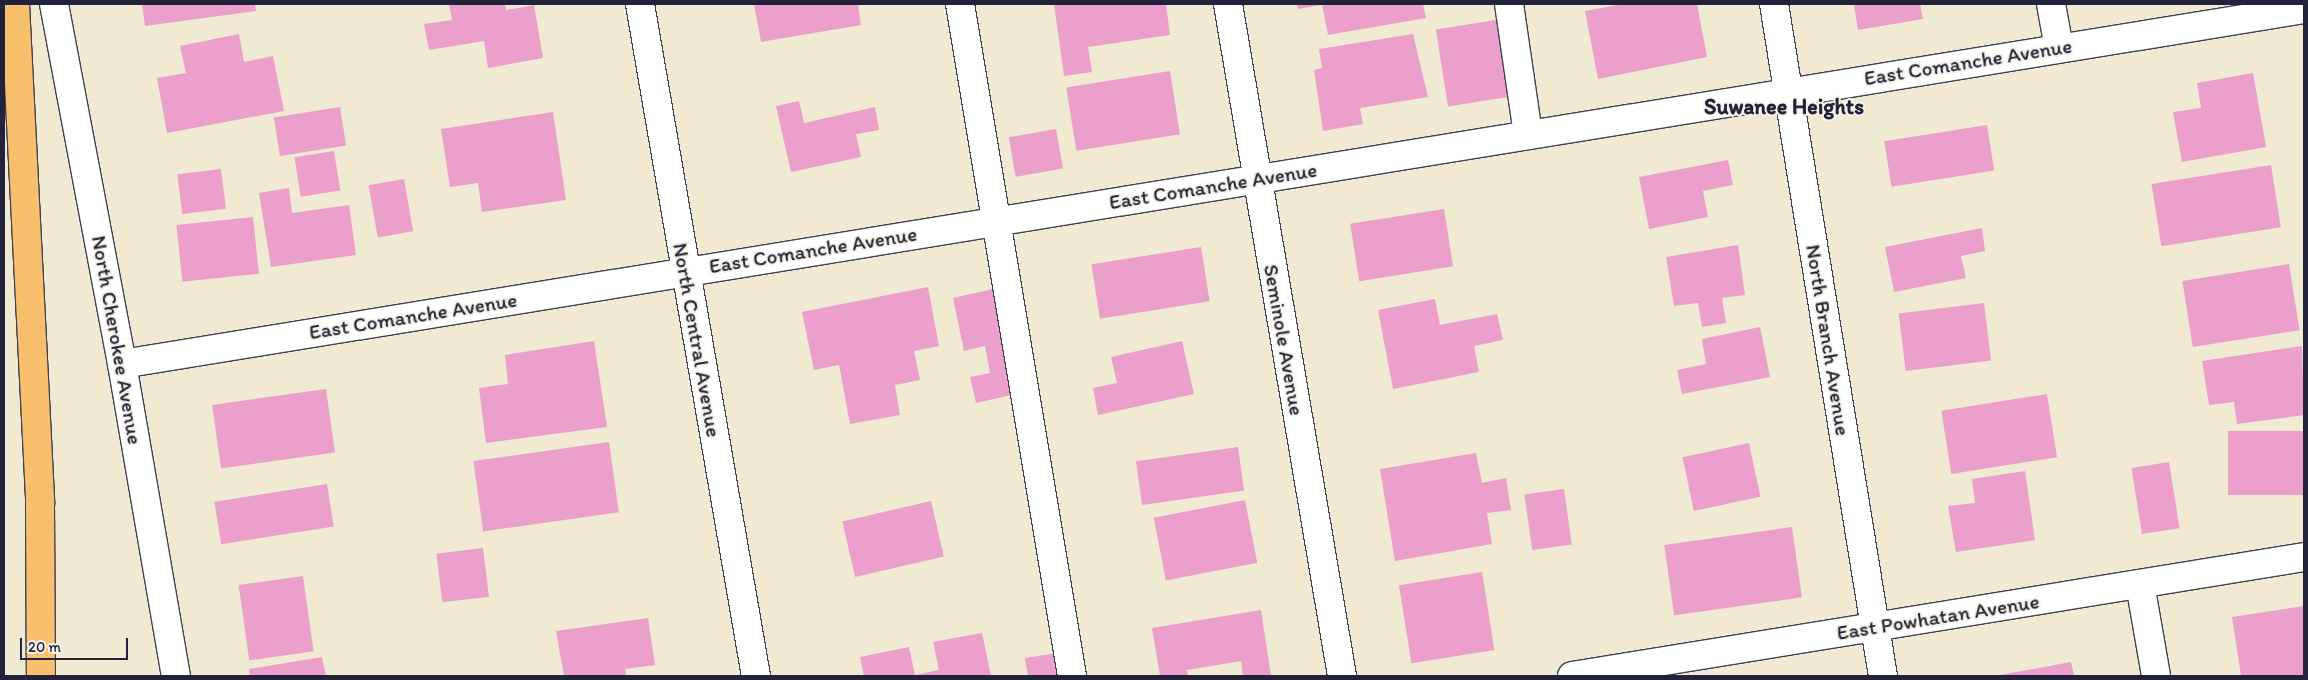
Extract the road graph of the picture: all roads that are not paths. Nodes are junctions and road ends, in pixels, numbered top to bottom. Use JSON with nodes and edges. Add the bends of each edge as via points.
{"nodes":[{"id":1,"x":14,"y":4,"type":"edge"},
{"id":2,"x":54,"y":4,"type":"edge"},
{"id":3,"x":640,"y":4,"type":"edge"},
{"id":4,"x":960,"y":4,"type":"edge"},
{"id":5,"x":1228,"y":4,"type":"edge"},
{"id":6,"x":1509,"y":4,"type":"edge"},
{"id":7,"x":1774,"y":4,"type":"edge"},
{"id":8,"x":2051,"y":4,"type":"edge"},
{"id":9,"x":2304,"y":9,"type":"edge"},
{"id":10,"x":2059,"y":48,"type":"junction"},
{"id":11,"x":1788,"y":91,"type":"junction"},
{"id":12,"x":1528,"y":134,"type":"junction"},
{"id":13,"x":1257,"y":180,"type":"junction"},
{"id":14,"x":995,"y":221,"type":"junction"},
{"id":15,"x":685,"y":270,"type":"junction"},
{"id":16,"x":122,"y":364,"type":"junction"},
{"id":17,"x":2304,"y":557,"type":"edge"},
{"id":18,"x":2140,"y":584,"type":"junction"},
{"id":19,"x":1875,"y":627,"type":"junction"},
{"id":20,"x":42,"y":676,"type":"edge"},
{"id":21,"x":176,"y":676,"type":"edge"},
{"id":22,"x":756,"y":676,"type":"edge"},
{"id":23,"x":1072,"y":676,"type":"edge"},
{"id":24,"x":1342,"y":676,"type":"edge"},
{"id":25,"x":1572,"y":676,"type":"edge"},
{"id":26,"x":1883,"y":676,"type":"edge"},
{"id":27,"x":2156,"y":676,"type":"edge"}],
"edges":[{"from":1,"to":20,"type":"highway","via":[[39,493]]},
{"from":2,"to":16,"type":"street","name":"North Cherokee Avenue"},
{"from":3,"to":15,"type":"street","name":"North Central Avenue"},
{"from":4,"to":14,"type":"street"},
{"from":5,"to":13,"type":"street","name":"Seminole Avenue"},
{"from":6,"to":12,"type":"street"},
{"from":7,"to":11,"type":"street","name":"North Branch Avenue"},
{"from":8,"to":10,"type":"street"},
{"from":9,"to":10,"type":"street","name":"East Comanche Avenue"},
{"from":10,"to":11,"type":"street","name":"East Comanche Avenue"},
{"from":11,"to":12,"type":"street","name":"East Comanche Avenue"},
{"from":11,"to":19,"type":"street","name":"North Branch Avenue"},
{"from":12,"to":13,"type":"street","name":"East Comanche Avenue"},
{"from":13,"to":14,"type":"street","name":"East Comanche Avenue"},
{"from":13,"to":24,"type":"street","name":"Seminole Avenue"},
{"from":14,"to":15,"type":"street","name":"East Comanche Avenue"},
{"from":14,"to":23,"type":"street"},
{"from":15,"to":16,"type":"street","name":"East Comanche Avenue"},
{"from":15,"to":22,"type":"street","name":"North Central Avenue"},
{"from":16,"to":21,"type":"street","name":"North Cherokee Avenue"},
{"from":17,"to":18,"type":"street","name":"East Powhatan Avenue"},
{"from":18,"to":19,"type":"street","name":"East Powhatan Avenue"},
{"from":18,"to":27,"type":"street"},
{"from":19,"to":25,"type":"street","name":"East Powhatan Avenue"},
{"from":19,"to":26,"type":"street","name":"North Branch Avenue"}]}
